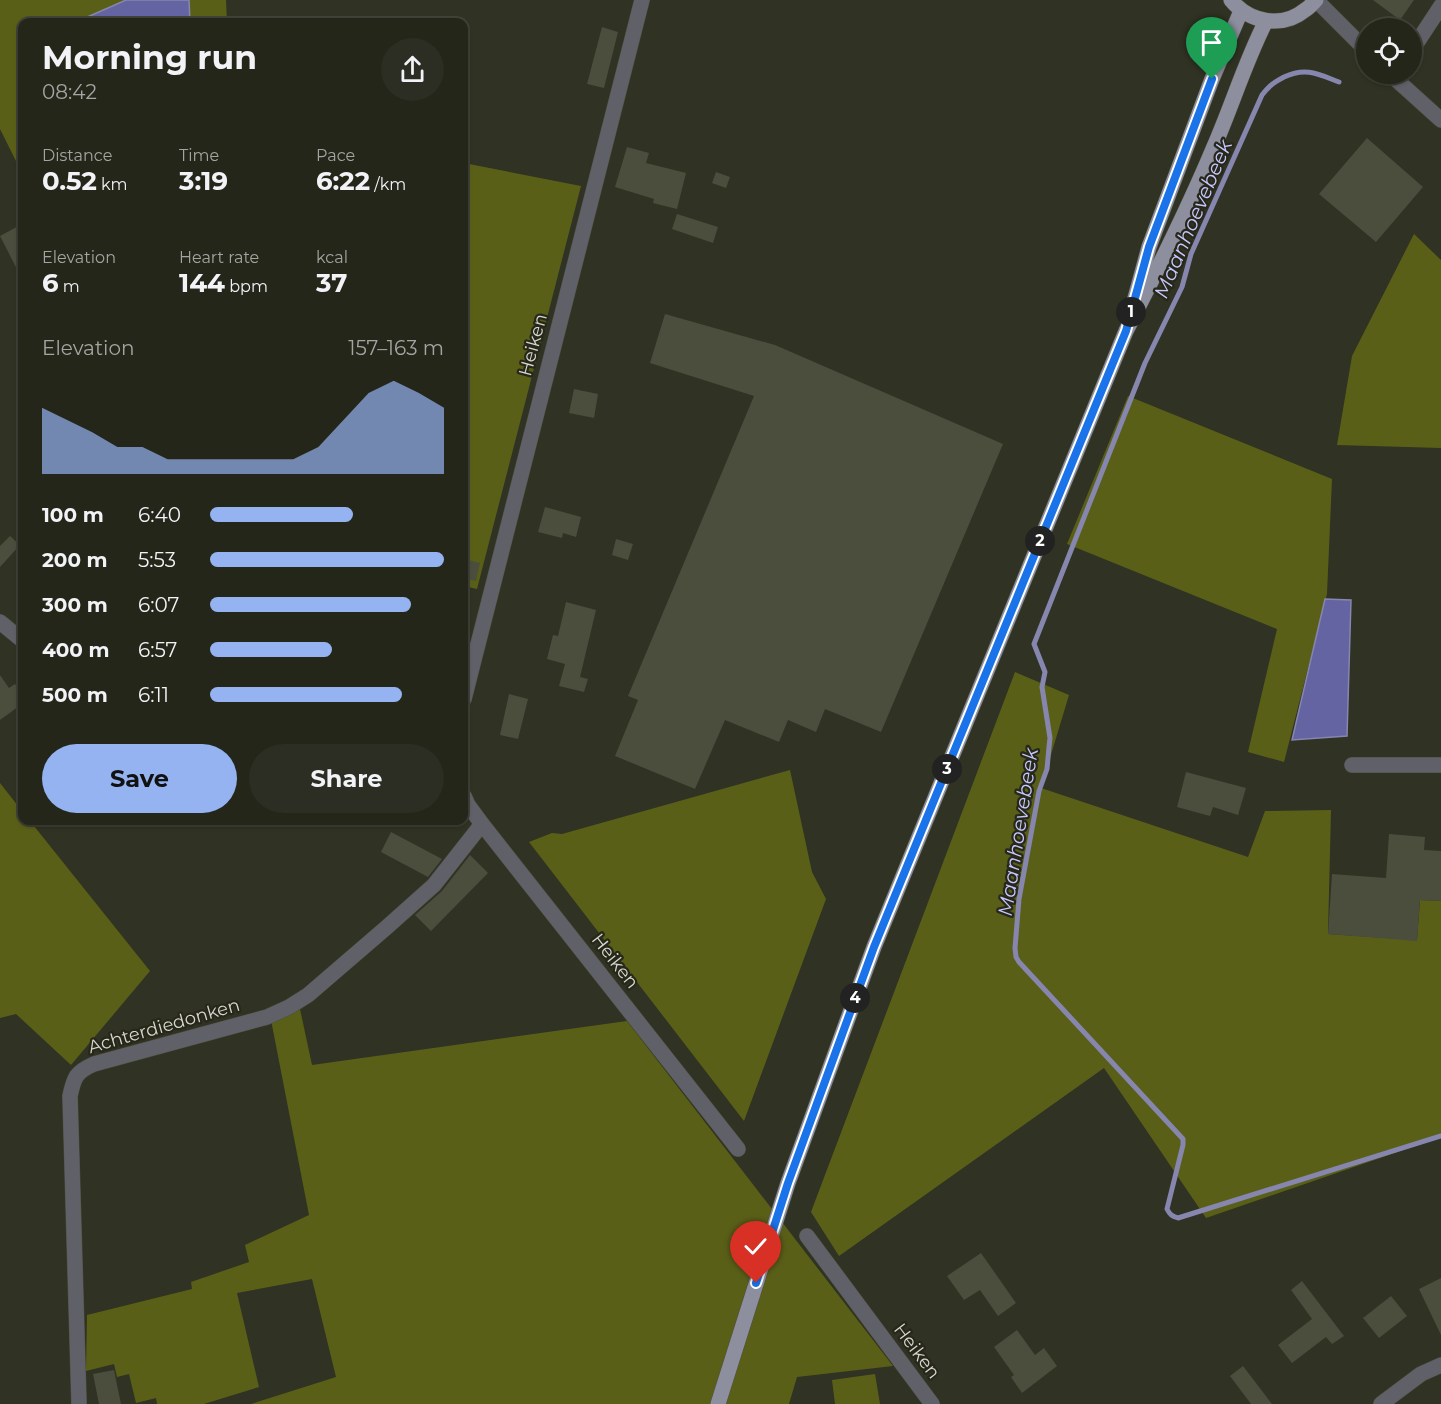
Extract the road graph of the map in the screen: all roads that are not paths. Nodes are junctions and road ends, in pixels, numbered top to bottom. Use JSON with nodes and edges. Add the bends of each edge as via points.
{"nodes":[{"id":1,"x":642,"y":0,"type":"edge"},
{"id":2,"x":1316,"y":0,"type":"edge"},
{"id":3,"x":1237,"y":4,"type":"edge"},
{"id":4,"x":1441,"y":6,"type":"edge"},
{"id":5,"x":1266,"y":21,"type":"junction"},
{"id":6,"x":1422,"y":35,"type":"edge"},
{"id":7,"x":1356,"y":40,"type":"edge"},
{"id":8,"x":1403,"y":84,"type":"edge"},
{"id":9,"x":1441,"y":120,"type":"edge"},
{"id":10,"x":1126,"y":331,"type":"junction"},
{"id":11,"x":0,"y":622,"type":"edge"},
{"id":12,"x":18,"y":637,"type":"edge"},
{"id":13,"x":468,"y":683,"type":"edge"},
{"id":14,"x":1352,"y":765,"type":"dead end"},
{"id":15,"x":1441,"y":765,"type":"edge"},
{"id":16,"x":468,"y":807,"type":"edge"},
{"id":17,"x":482,"y":824,"type":"junction"},
{"id":18,"x":738,"y":1149,"type":"dead end"},
{"id":19,"x":807,"y":1236,"type":"dead end"},
{"id":20,"x":1441,"y":1365,"type":"edge"},
{"id":21,"x":79,"y":1404,"type":"edge"},
{"id":22,"x":718,"y":1404,"type":"edge"},
{"id":23,"x":932,"y":1404,"type":"edge"},
{"id":24,"x":1381,"y":1404,"type":"edge"}],
"edges":[{"from":1,"to":13,"type":"street","name":"Heiken"},
{"from":2,"to":5,"type":"main road","via":[[1293,18]]},
{"from":2,"to":7,"type":"street"},
{"from":3,"to":5,"type":"main road","via":[[1253,17]]},
{"from":3,"to":10,"type":"main road","via":[[1149,247]]},
{"from":4,"to":6,"type":"street"},
{"from":5,"to":10,"type":"main road","via":[[1196,187]]},
{"from":8,"to":9,"type":"street"},
{"from":10,"to":22,"type":"main road","via":[[874,947],[774,1222]]},
{"from":11,"to":12,"type":"street"},
{"from":14,"to":15,"type":"street"},
{"from":16,"to":17,"type":"street","name":"Heiken"},
{"from":17,"to":18,"type":"street","name":"Heiken"},
{"from":17,"to":21,"type":"street","name":"Achterdiedonken","via":[[434,885],[323,983],[289,1007],[267,1017],[94,1064],[73,1080],[70,1096]]},
{"from":19,"to":23,"type":"street","name":"Heiken"},
{"from":20,"to":24,"type":"street","via":[[1421,1374]]}]}
